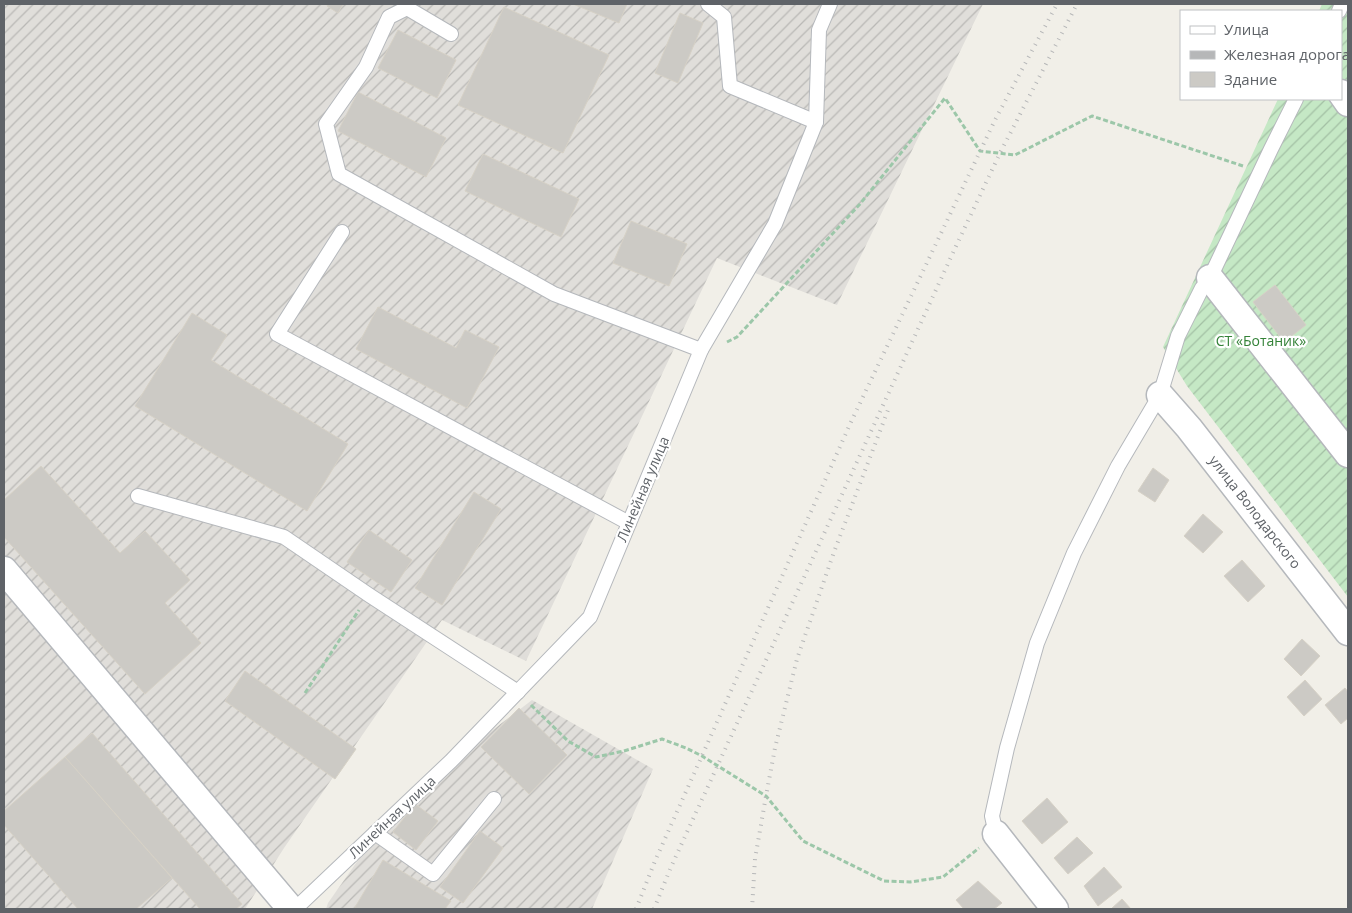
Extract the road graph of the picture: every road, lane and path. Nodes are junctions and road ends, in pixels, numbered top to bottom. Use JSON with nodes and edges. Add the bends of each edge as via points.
{"nodes":[{"id":1,"x":708,"y":4,"type":"edge"},
{"id":2,"x":830,"y":4,"type":"edge"},
{"id":3,"x":451,"y":34,"type":"dead end"},
{"id":4,"x":1296,"y":100,"type":"edge"},
{"id":5,"x":816,"y":122,"type":"junction"},
{"id":6,"x":1260,"y":172,"type":"junction"},
{"id":7,"x":342,"y":232,"type":"dead end"},
{"id":8,"x":1210,"y":278,"type":"junction"},
{"id":9,"x":701,"y":350,"type":"junction"},
{"id":10,"x":1160,"y":395,"type":"junction"},
{"id":11,"x":1348,"y":454,"type":"edge"},
{"id":12,"x":138,"y":496,"type":"dead end"},
{"id":13,"x":629,"y":524,"type":"junction"},
{"id":14,"x":4,"y":570,"type":"edge"},
{"id":15,"x":369,"y":595,"type":"junction"},
{"id":16,"x":1348,"y":632,"type":"edge"},
{"id":17,"x":518,"y":692,"type":"junction"},
{"id":18,"x":304,"y":693,"type":"dead end"},
{"id":19,"x":494,"y":799,"type":"dead end"},
{"id":20,"x":375,"y":833,"type":"junction"},
{"id":21,"x":996,"y":834,"type":"junction"},
{"id":22,"x":293,"y":909,"type":"edge"},
{"id":23,"x":1055,"y":909,"type":"edge"}],
"edges":[{"from":1,"to":5,"type":"lane","via":[[724,17],[730,86]]},
{"from":2,"to":5,"type":"lane","via":[[819,30]]},
{"from":3,"to":9,"type":"lane","via":[[407,8],[389,17],[366,67],[326,124],[339,174],[554,294]]},
{"from":4,"to":6,"type":"lane"},
{"from":5,"to":9,"type":"lane","name":"Линейная улица","via":[[775,224]]},
{"from":6,"to":8,"type":"lane"},
{"from":6,"to":9,"type":"path","via":[[1092,116],[1015,155],[980,151],[946,98],[860,204],[737,337],[708,351]]},
{"from":7,"to":13,"type":"lane","via":[[277,334]]},
{"from":8,"to":10,"type":"lane","via":[[1178,336]]},
{"from":8,"to":11,"type":"street"},
{"from":9,"to":13,"type":"lane","name":"Линейная улица"},
{"from":10,"to":16,"type":"street","name":"улица Володарского"},
{"from":10,"to":21,"type":"lane","via":[[1118,466],[1074,553],[1037,643],[1007,748],[992,816]]},
{"from":12,"to":15,"type":"lane","via":[[284,537]]},
{"from":13,"to":17,"type":"lane","name":"Линейная улица","via":[[590,617]]},
{"from":14,"to":22,"type":"street","name":"Линейная улица"},
{"from":15,"to":17,"type":"lane"},
{"from":15,"to":18,"type":"path"},
{"from":17,"to":20,"type":"lane","name":"Линейная улица"},
{"from":17,"to":21,"type":"path","via":[[568,741],[596,757],[662,739],[702,756],[766,796],[803,841],[884,881],[910,882],[943,877]]},
{"from":19,"to":20,"type":"lane","via":[[433,874]]},
{"from":20,"to":22,"type":"lane","name":"Линейная улица"},
{"from":21,"to":23,"type":"street"}]}
